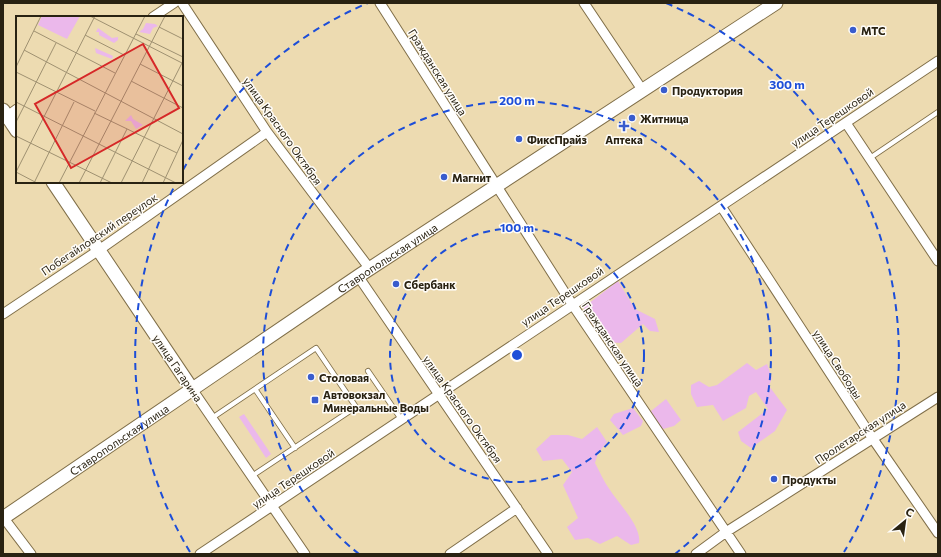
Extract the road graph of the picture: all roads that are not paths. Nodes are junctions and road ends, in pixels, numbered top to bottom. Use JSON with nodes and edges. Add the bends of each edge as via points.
{"nodes":[{"id":1,"x":174,"y":3,"type":"edge"},
{"id":2,"x":182,"y":3,"type":"edge"},
{"id":3,"x":380,"y":3,"type":"edge"},
{"id":4,"x":584,"y":3,"type":"edge"},
{"id":5,"x":770,"y":4,"type":"edge"},
{"id":6,"x":154,"y":16,"type":"edge"},
{"id":7,"x":938,"y":61,"type":"edge"},
{"id":8,"x":643,"y":91,"type":"junction"},
{"id":9,"x":938,"y":112,"type":"edge"},
{"id":10,"x":7,"y":114,"type":"edge"},
{"id":11,"x":846,"y":123,"type":"junction"},
{"id":12,"x":16,"y":129,"type":"edge"},
{"id":13,"x":266,"y":132,"type":"junction"},
{"id":14,"x":870,"y":158,"type":"junction"},
{"id":15,"x":53,"y":183,"type":"edge"},
{"id":16,"x":497,"y":187,"type":"junction"},
{"id":17,"x":721,"y":206,"type":"junction"},
{"id":18,"x":99,"y":250,"type":"junction"},
{"id":19,"x":938,"y":261,"type":"edge"},
{"id":20,"x":370,"y":269,"type":"junction"},
{"id":21,"x":358,"y":276,"type":"junction"},
{"id":22,"x":572,"y":304,"type":"junction"},
{"id":23,"x":3,"y":314,"type":"edge"},
{"id":24,"x":368,"y":371,"type":"dead end"},
{"id":25,"x":192,"y":389,"type":"junction"},
{"id":26,"x":255,"y":389,"type":"junction"},
{"id":27,"x":438,"y":394,"type":"junction"},
{"id":28,"x":938,"y":397,"type":"edge"},
{"id":29,"x":212,"y":418,"type":"junction"},
{"id":30,"x":401,"y":419,"type":"junction"},
{"id":31,"x":873,"y":439,"type":"junction"},
{"id":32,"x":294,"y":448,"type":"junction"},
{"id":33,"x":252,"y":476,"type":"junction"},
{"id":34,"x":273,"y":506,"type":"junction"},
{"id":35,"x":517,"y":508,"type":"junction"},
{"id":36,"x":3,"y":517,"type":"edge"},
{"id":37,"x":726,"y":532,"type":"junction"},
{"id":38,"x":938,"y":533,"type":"edge"},
{"id":39,"x":31,"y":554,"type":"edge"},
{"id":40,"x":200,"y":554,"type":"edge"},
{"id":41,"x":305,"y":554,"type":"edge"},
{"id":42,"x":450,"y":554,"type":"edge"},
{"id":43,"x":548,"y":554,"type":"edge"},
{"id":44,"x":696,"y":554,"type":"edge"},
{"id":45,"x":741,"y":554,"type":"edge"}],
"edges":[{"from":1,"to":6,"type":"street"},
{"from":2,"to":13,"type":"street","name":"улица Красного Октября"},
{"from":3,"to":16,"type":"street","name":"Гражданская улица"},
{"from":4,"to":8,"type":"street"},
{"from":5,"to":8,"type":"street","name":"Ставропольская улица"},
{"from":7,"to":11,"type":"street","name":"улица Терешковой"},
{"from":8,"to":16,"type":"street","name":"Ставропольская улица"},
{"from":9,"to":14,"type":"lane"},
{"from":10,"to":12,"type":"street"},
{"from":11,"to":14,"type":"street"},
{"from":11,"to":17,"type":"street","name":"улица Терешковой"},
{"from":13,"to":18,"type":"street","name":"Побегайловский переулок"},
{"from":13,"to":20,"type":"street","name":"улица Красного Октября"},
{"from":14,"to":19,"type":"street"},
{"from":15,"to":18,"type":"street","name":"улица Гагарина"},
{"from":16,"to":20,"type":"street","name":"Ставропольская улица"},
{"from":16,"to":22,"type":"street","name":"Гражданская улица"},
{"from":17,"to":22,"type":"street","name":"улица Терешковой"},
{"from":17,"to":31,"type":"street","name":"улица Свободы"},
{"from":18,"to":23,"type":"street","name":"Побегайловский переулок"},
{"from":18,"to":25,"type":"street","name":"улица Гагарина"},
{"from":20,"to":21,"type":"street","name":"Ставропольская улица"},
{"from":21,"to":25,"type":"street","name":"Ставропольская улица"},
{"from":21,"to":27,"type":"street","name":"улица Красного Октября"},
{"from":22,"to":27,"type":"street","name":"улица Терешковой"},
{"from":22,"to":37,"type":"street","name":"Гражданская улица"},
{"from":24,"to":30,"type":"lane"},
{"from":25,"to":29,"type":"street","name":"улица Гагарина"},
{"from":25,"to":36,"type":"street","name":"Ставропольская улица"},
{"from":26,"to":29,"type":"lane"},
{"from":26,"to":32,"type":"lane"},
{"from":26,"to":32,"type":"lane","via":[[316,348],[356,407]]},
{"from":27,"to":30,"type":"street","name":"улица Терешковой"},
{"from":27,"to":35,"type":"street","name":"улица Красного Октября"},
{"from":28,"to":31,"type":"street","name":"Пролетарская улица"},
{"from":29,"to":33,"type":"street","name":"улица Гагарина"},
{"from":30,"to":34,"type":"street","name":"улица Терешковой"},
{"from":31,"to":37,"type":"street","name":"Пролетарская улица"},
{"from":31,"to":38,"type":"street","name":"улица Свободы"},
{"from":32,"to":33,"type":"lane"},
{"from":33,"to":34,"type":"street","name":"улица Гагарина"},
{"from":34,"to":40,"type":"street","name":"улица Терешковой"},
{"from":34,"to":41,"type":"street","name":"улица Гагарина"},
{"from":35,"to":42,"type":"street"},
{"from":35,"to":43,"type":"street","name":"улица Красного Октября"},
{"from":36,"to":39,"type":"street"},
{"from":37,"to":44,"type":"street","name":"Пролетарская улица"},
{"from":37,"to":45,"type":"street","name":"Гражданская улица"}]}
